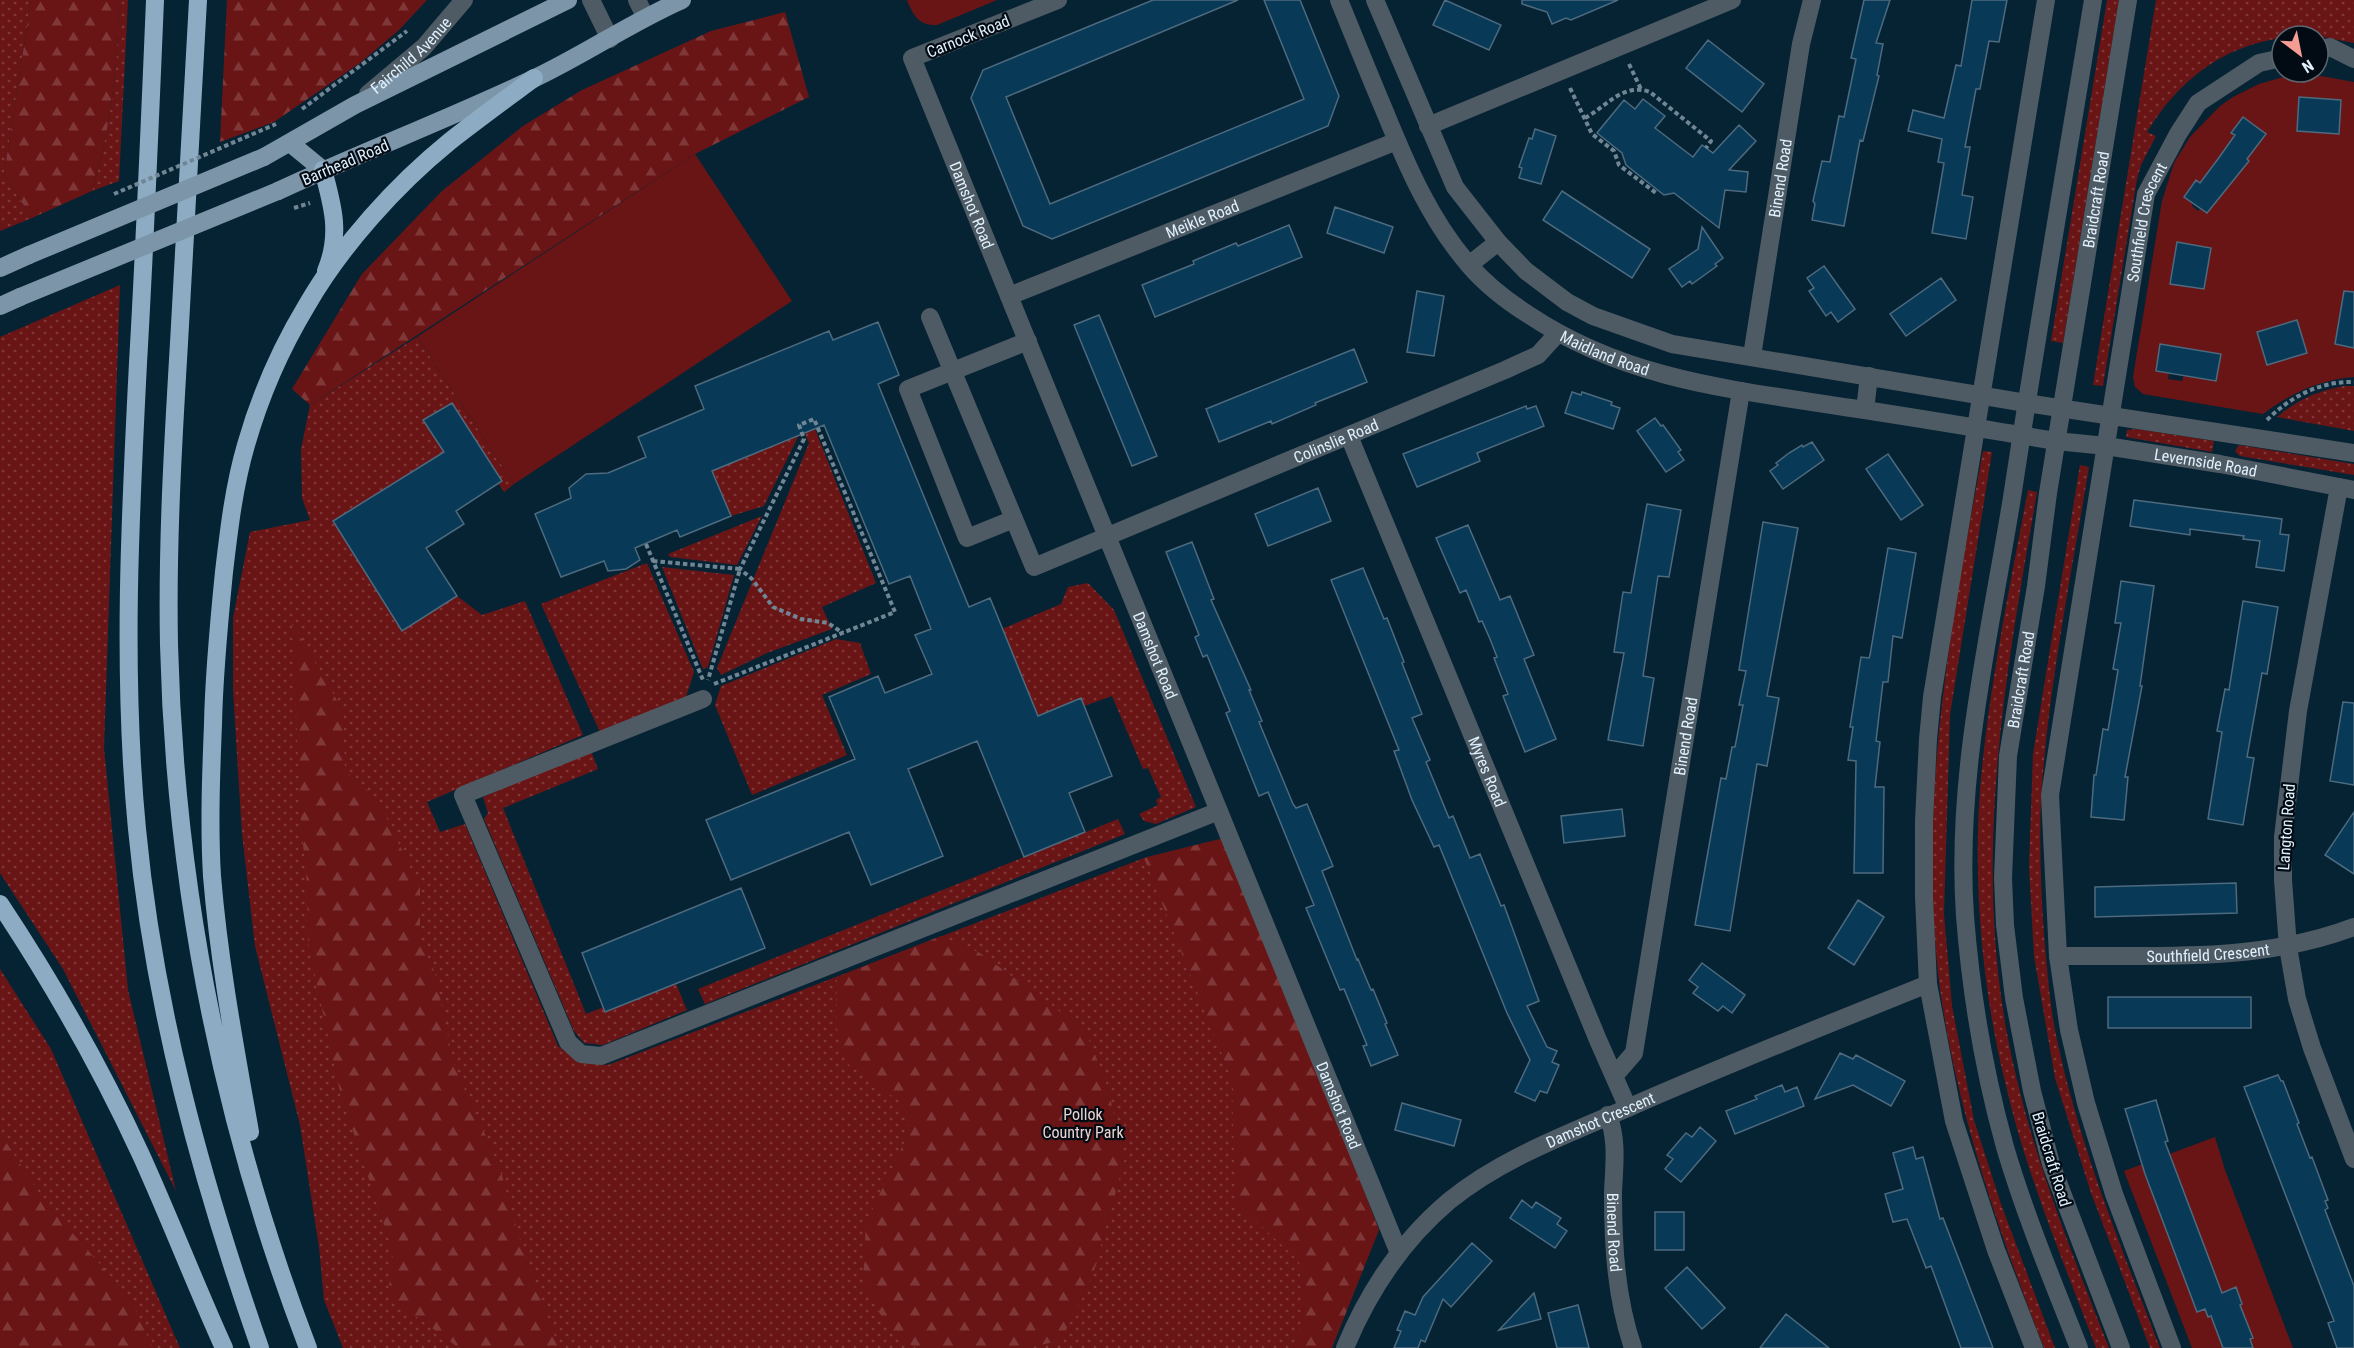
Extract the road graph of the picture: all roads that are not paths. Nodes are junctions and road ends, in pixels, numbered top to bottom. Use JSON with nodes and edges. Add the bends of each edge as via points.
{"nodes":[{"id":1,"x":155,"y":0,"type":"edge"},
{"id":2,"x":198,"y":0,"type":"edge"},
{"id":3,"x":464,"y":0,"type":"edge"},
{"id":4,"x":568,"y":0,"type":"edge"},
{"id":5,"x":591,"y":0,"type":"edge"},
{"id":6,"x":682,"y":0,"type":"edge"},
{"id":7,"x":1058,"y":0,"type":"edge"},
{"id":8,"x":1339,"y":0,"type":"edge"},
{"id":9,"x":1375,"y":0,"type":"edge"},
{"id":10,"x":1732,"y":0,"type":"edge"},
{"id":11,"x":1812,"y":0,"type":"edge"},
{"id":12,"x":2046,"y":0,"type":"edge"},
{"id":13,"x":2093,"y":0,"type":"edge"},
{"id":14,"x":2128,"y":0,"type":"edge"},
{"id":15,"x":641,"y":8,"type":"edge"},
{"id":16,"x":1384,"y":24,"type":"junction"},
{"id":17,"x":1354,"y":36,"type":"junction"},
{"id":18,"x":610,"y":39,"type":"junction"},
{"id":19,"x":2330,"y":47,"type":"edge"},
{"id":20,"x":912,"y":58,"type":"joint"},
{"id":21,"x":2354,"y":58,"type":"edge"},
{"id":22,"x":2270,"y":61,"type":"edge"},
{"id":23,"x":534,"y":78,"type":"junction"},
{"id":24,"x":355,"y":105,"type":"junction"},
{"id":25,"x":1428,"y":126,"type":"junction"},
{"id":26,"x":1397,"y":141,"type":"junction"},
{"id":27,"x":290,"y":143,"type":"junction"},
{"id":28,"x":323,"y":170,"type":"junction"},
{"id":29,"x":1498,"y":242,"type":"junction"},
{"id":30,"x":1469,"y":265,"type":"junction"},
{"id":31,"x":0,"y":268,"type":"edge"},
{"id":32,"x":1009,"y":296,"type":"junction"},
{"id":33,"x":308,"y":303,"type":"junction"},
{"id":34,"x":0,"y":306,"type":"edge"},
{"id":35,"x":930,"y":317,"type":"dead end"},
{"id":36,"x":1557,"y":334,"type":"junction"},
{"id":37,"x":1028,"y":341,"type":"junction"},
{"id":38,"x":1672,"y":344,"type":"junction"},
{"id":39,"x":1752,"y":356,"type":"junction"},
{"id":40,"x":952,"y":372,"type":"junction"},
{"id":41,"x":1869,"y":376,"type":"junction"},
{"id":42,"x":1666,"y":377,"type":"junction"},
{"id":43,"x":1741,"y":391,"type":"junction"},
{"id":44,"x":1983,"y":394,"type":"junction"},
{"id":45,"x":2026,"y":403,"type":"junction"},
{"id":46,"x":2062,"y":408,"type":"junction"},
{"id":47,"x":1865,"y":410,"type":"junction"},
{"id":48,"x":2112,"y":414,"type":"junction"},
{"id":49,"x":1976,"y":428,"type":"junction"},
{"id":50,"x":2227,"y":432,"type":"junction"},
{"id":51,"x":2021,"y":435,"type":"junction"},
{"id":52,"x":1349,"y":436,"type":"junction"},
{"id":53,"x":2056,"y":441,"type":"junction"},
{"id":54,"x":2106,"y":446,"type":"junction"},
{"id":55,"x":2354,"y":453,"type":"edge"},
{"id":56,"x":2220,"y":464,"type":"junction"},
{"id":57,"x":2347,"y":488,"type":"edge"},
{"id":58,"x":1014,"y":519,"type":"junction"},
{"id":59,"x":1108,"y":536,"type":"junction"},
{"id":60,"x":704,"y":693,"type":"road end"},
{"id":61,"x":1218,"y":811,"type":"junction"},
{"id":62,"x":0,"y":904,"type":"edge"},
{"id":63,"x":2354,"y":927,"type":"edge"},
{"id":64,"x":2288,"y":947,"type":"junction"},
{"id":65,"x":2058,"y":956,"type":"junction"},
{"id":66,"x":1928,"y":984,"type":"junction"},
{"id":67,"x":1615,"y":1075,"type":"junction"},
{"id":68,"x":1628,"y":1107,"type":"junction"},
{"id":69,"x":1608,"y":1115,"type":"junction"},
{"id":70,"x":2354,"y":1159,"type":"edge"},
{"id":71,"x":266,"y":1222,"type":"junction"},
{"id":72,"x":1399,"y":1253,"type":"junction"},
{"id":73,"x":224,"y":1348,"type":"edge"},
{"id":74,"x":260,"y":1348,"type":"edge"},
{"id":75,"x":308,"y":1348,"type":"edge"},
{"id":76,"x":1345,"y":1348,"type":"edge"},
{"id":77,"x":1633,"y":1348,"type":"edge"},
{"id":78,"x":2034,"y":1348,"type":"edge"},
{"id":79,"x":2079,"y":1348,"type":"edge"},
{"id":80,"x":2121,"y":1348,"type":"edge"},
{"id":81,"x":2172,"y":1348,"type":"edge"}],
"edges":[{"from":1,"to":74,"type":"highway","via":[[130,536],[129,679],[137,828],[150,938],[178,1075],[217,1223]]},
{"from":2,"to":71,"type":"highway","via":[[172,475],[169,643],[173,723],[184,863],[204,987],[246,1158]]},
{"from":3,"to":24,"type":"street","name":"Fairchild Avenue","via":[[424,47]]},
{"from":4,"to":24,"type":"main road"},
{"from":5,"to":18,"type":"street"},
{"from":6,"to":15,"type":"main road","name":"Barrhead Road"},
{"from":7,"to":20,"type":"street","name":"Carnock Road"},
{"from":8,"to":17,"type":"street","name":"Maidland Road"},
{"from":9,"to":16,"type":"street","name":"Maidland Road"},
{"from":10,"to":25,"type":"street"},
{"from":11,"to":39,"type":"street","name":"Binend Road","via":[[1801,44]]},
{"from":12,"to":44,"type":"street"},
{"from":13,"to":45,"type":"street"},
{"from":14,"to":46,"type":"street","name":"Braidcraft Road"},
{"from":15,"to":18,"type":"main road","name":"Barrhead Road"},
{"from":16,"to":17,"type":"street"},
{"from":16,"to":25,"type":"street","name":"Maidland Road"},
{"from":17,"to":26,"type":"street","name":"Maidland Road"},
{"from":18,"to":23,"type":"main road","name":"Barrhead Road"},
{"from":19,"to":21,"type":"street"},
{"from":20,"to":32,"type":"street","name":"Damshot Road"},
{"from":22,"to":48,"type":"street","name":"Southfield Crescent","via":[[2259,63],[2198,103],[2146,194]]},
{"from":23,"to":28,"type":"main road","name":"Barrhead Road"},
{"from":23,"to":33,"type":"highway","via":[[448,143],[393,194]]},
{"from":24,"to":27,"type":"main road"},
{"from":25,"to":29,"type":"street","name":"Maidland Road","via":[[1455,187]]},
{"from":26,"to":30,"type":"street","name":"Maidland Road","via":[[1432,215]]},
{"from":26,"to":32,"type":"street","name":"Meikle Road"},
{"from":27,"to":28,"type":"main road"},
{"from":27,"to":31,"type":"main road","bridge":true},
{"from":28,"to":33,"type":"highway","via":[[336,219],[334,242],[327,268]]},
{"from":28,"to":34,"type":"main road","name":"Barrhead Road","bridge":true},
{"from":29,"to":30,"type":"street"},
{"from":29,"to":38,"type":"street","name":"Maidland Road","via":[[1526,271],[1567,302],[1628,330]]},
{"from":30,"to":36,"type":"street","name":"Maidland Road","via":[[1490,287]]},
{"from":32,"to":37,"type":"street","name":"Damshot Road"},
{"from":33,"to":71,"type":"highway","via":[[272,374],[246,445],[227,542],[214,670],[210,822],[213,885],[226,996]]},
{"from":35,"to":40,"type":"street"},
{"from":36,"to":42,"type":"street","name":"Maidland Road"},
{"from":36,"to":52,"type":"street","name":"Colinslie Road","via":[[1538,355]]},
{"from":37,"to":40,"type":"street"},
{"from":37,"to":59,"type":"street","name":"Damshot Road"},
{"from":38,"to":39,"type":"street","name":"Maidland Road"},
{"from":38,"to":42,"type":"street"},
{"from":39,"to":41,"type":"street","name":"Maidland Road"},
{"from":40,"to":58,"type":"street"},
{"from":40,"to":58,"type":"street","via":[[908,389],[967,538]]},
{"from":41,"to":44,"type":"street","name":"Maidland Road"},
{"from":41,"to":47,"type":"street"},
{"from":42,"to":43,"type":"street","name":"Maidland Road"},
{"from":43,"to":47,"type":"street","name":"Maidland Road"},
{"from":43,"to":67,"type":"street","name":"Binend Road","via":[[1634,1053]]},
{"from":44,"to":45,"type":"street","name":"Maidland Road"},
{"from":44,"to":49,"type":"street"},
{"from":45,"to":46,"type":"street","name":"Maidland Road"},
{"from":45,"to":51,"type":"street"},
{"from":46,"to":48,"type":"street","name":"Levernside Road"},
{"from":46,"to":53,"type":"street","name":"Braidcraft Road"},
{"from":47,"to":49,"type":"street","name":"Maidland Road"},
{"from":48,"to":50,"type":"street","name":"Levernside Road"},
{"from":48,"to":54,"type":"street","name":"Southfield Crescent"},
{"from":49,"to":51,"type":"street","name":"Maidland Road"},
{"from":49,"to":66,"type":"street","via":[[1928,739],[1924,897]]},
{"from":50,"to":55,"type":"street","name":"Levernside Road"},
{"from":50,"to":56,"type":"street"},
{"from":51,"to":53,"type":"street","name":"Maidland Road"},
{"from":51,"to":79,"type":"street","via":[[1974,716],[1965,914],[1980,1038],[2005,1146]]},
{"from":52,"to":59,"type":"street","name":"Colinslie Road"},
{"from":52,"to":67,"type":"street","name":"Myres Road"},
{"from":53,"to":54,"type":"street","name":"Levernside Road"},
{"from":53,"to":80,"type":"street","name":"Braidcraft Road","via":[[2008,756],[2005,925],[2020,1033],[2051,1164]]},
{"from":54,"to":56,"type":"street","name":"Levernside Road"},
{"from":54,"to":65,"type":"street","via":[[2050,795]]},
{"from":56,"to":57,"type":"street","name":"Levernside Road"},
{"from":57,"to":64,"type":"street","name":"Langton Road","via":[[2300,700],[2289,775],[2283,837]]},
{"from":58,"to":59,"type":"street","name":"Colinslie Road","via":[[1034,567]]},
{"from":59,"to":61,"type":"street","name":"Damshot Road"},
{"from":60,"to":61,"type":"street","via":[[463,795],[568,1042],[581,1054],[602,1056]]},
{"from":61,"to":72,"type":"street","name":"Damshot Road"},
{"from":62,"to":73,"type":"highway","via":[[118,1106]]},
{"from":63,"to":64,"type":"street","name":"Southfield Crescent"},
{"from":64,"to":65,"type":"street","name":"Southfield Crescent","via":[[2227,954]]},
{"from":64,"to":70,"type":"street","name":"Langton Road","via":[[2297,999],[2312,1048]]},
{"from":65,"to":81,"type":"street","via":[[2069,1030],[2086,1102],[2114,1194]]},
{"from":66,"to":68,"type":"street","name":"Damshot Crescent"},
{"from":66,"to":78,"type":"street","via":[[1954,1121],[1996,1251]]},
{"from":67,"to":68,"type":"street","name":"Myres Road"},
{"from":68,"to":69,"type":"street","name":"Damshot Crescent"},
{"from":69,"to":72,"type":"street","name":"Damshot Crescent","via":[[1485,1176],[1422,1226]]},
{"from":69,"to":77,"type":"street","name":"Binend Road","via":[[1616,1148],[1613,1192],[1619,1293]]},
{"from":71,"to":75,"type":"highway"},
{"from":72,"to":76,"type":"street","name":"Damshot Crescent"}]}
